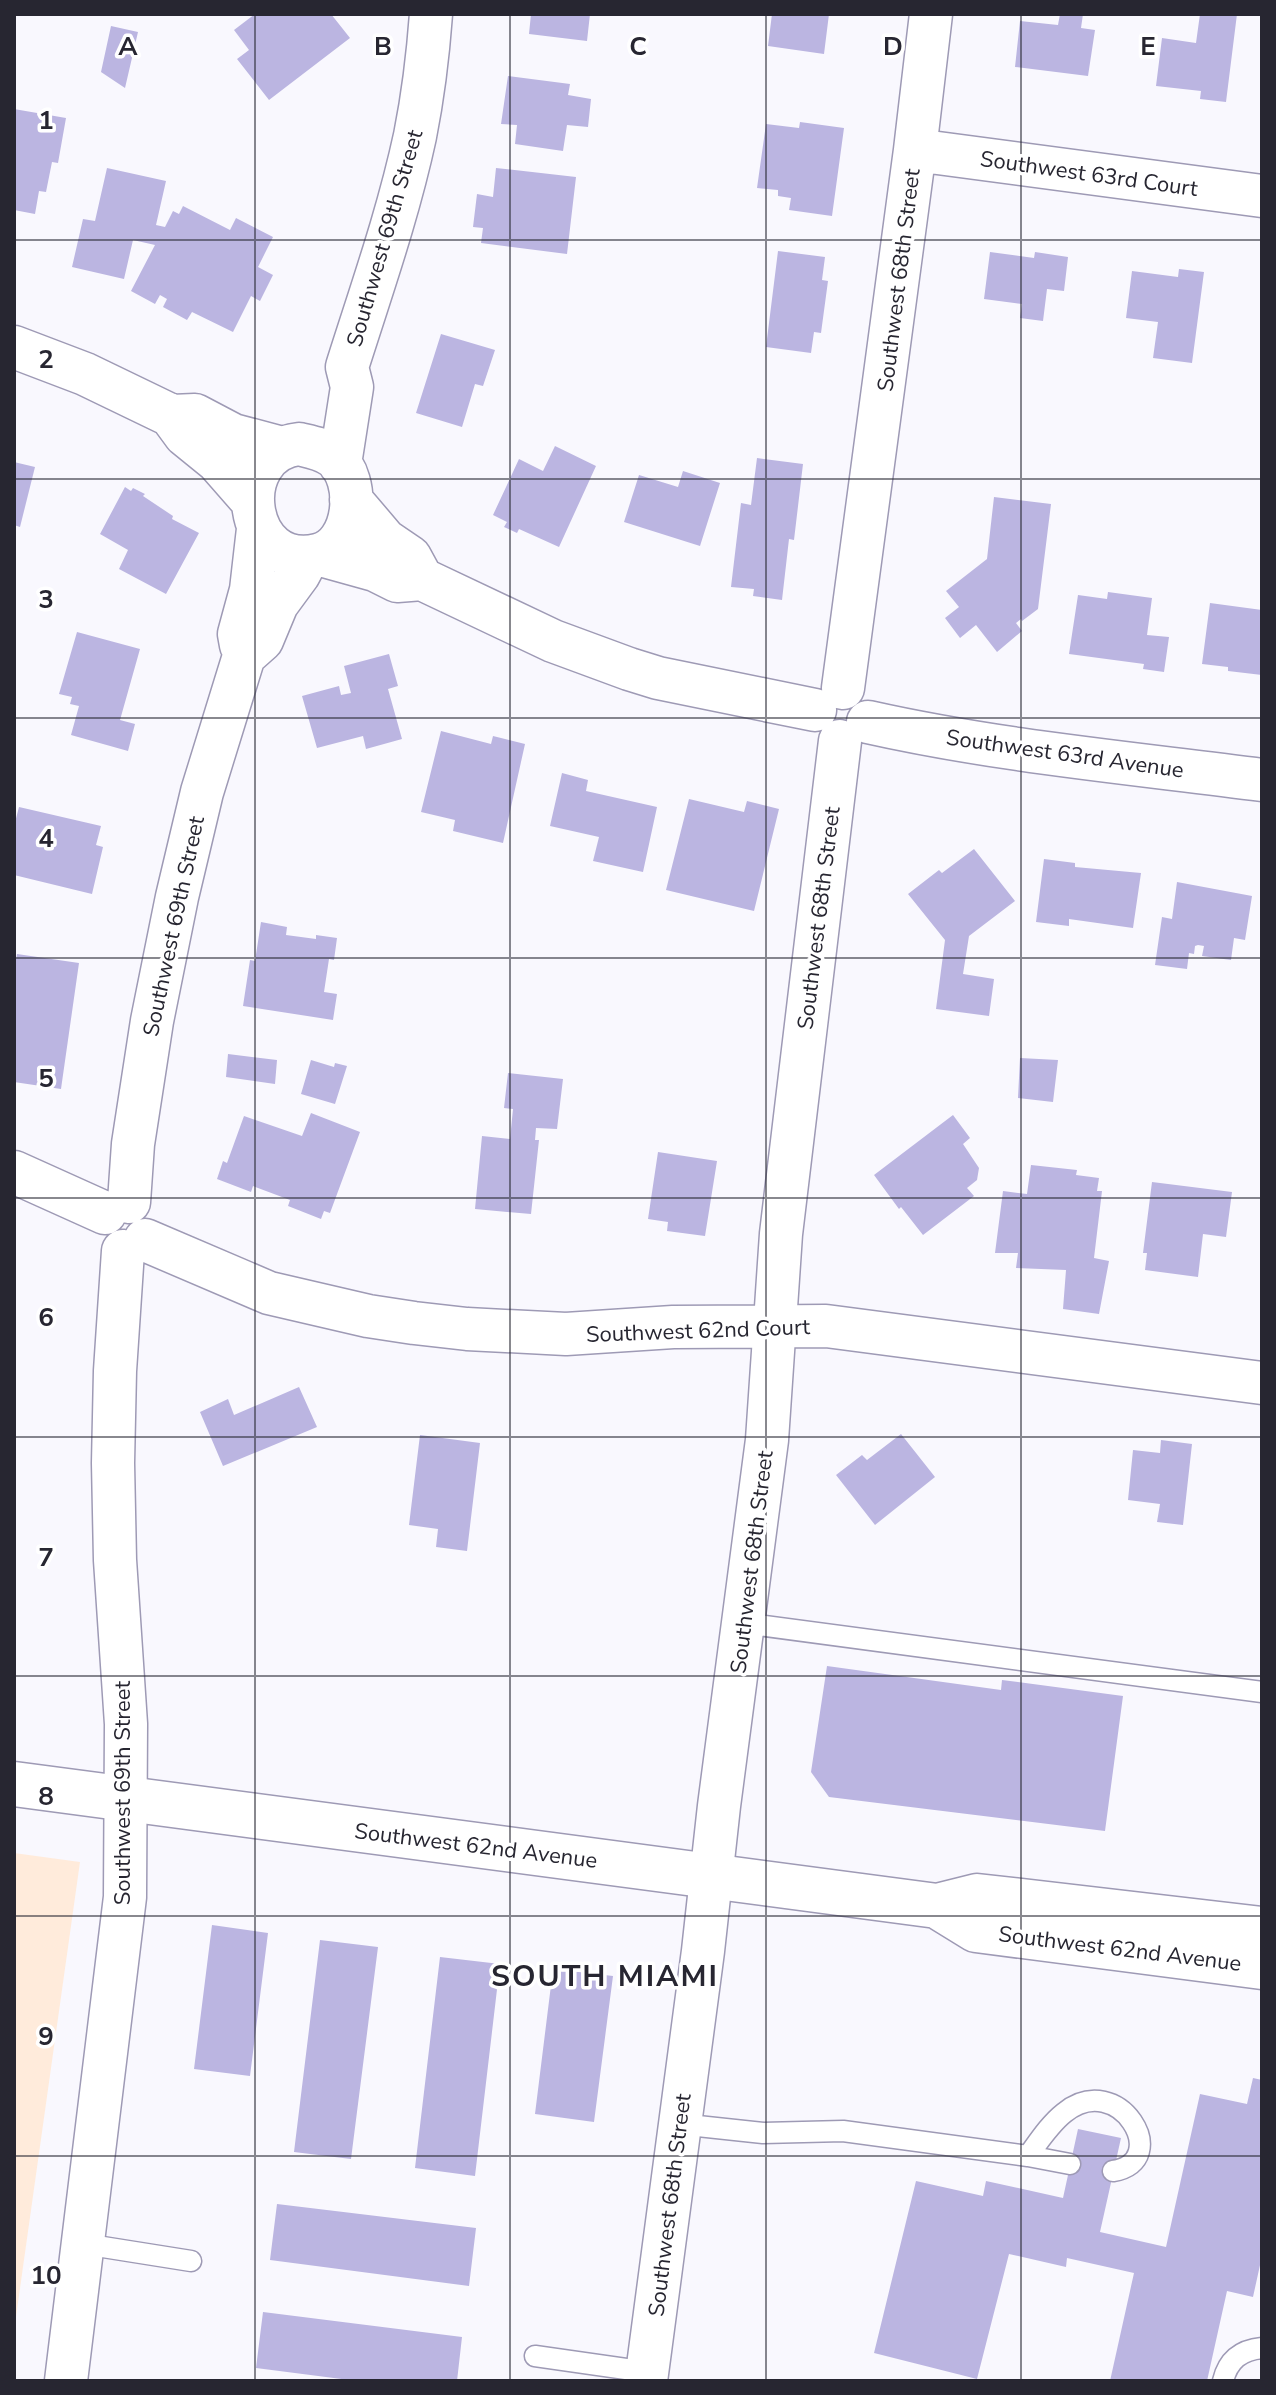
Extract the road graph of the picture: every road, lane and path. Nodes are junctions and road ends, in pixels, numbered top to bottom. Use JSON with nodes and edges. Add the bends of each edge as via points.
{"nodes":[{"id":1,"x":431,"y":14,"type":"edge"},
{"id":2,"x":931,"y":14,"type":"edge"},
{"id":3,"x":915,"y":150,"type":"junction"},
{"id":4,"x":1262,"y":196,"type":"edge"},
{"id":5,"x":14,"y":347,"type":"edge"},
{"id":6,"x":347,"y":367,"type":"junction"},
{"id":7,"x":172,"y":416,"type":"junction"},
{"id":8,"x":291,"y":446,"type":"junction"},
{"id":9,"x":346,"y":482,"type":"junction"},
{"id":10,"x":256,"y":515,"type":"junction"},
{"id":11,"x":314,"y":556,"type":"junction"},
{"id":12,"x":422,"y":579,"type":"junction"},
{"id":13,"x":244,"y":656,"type":"junction"},
{"id":14,"x":841,"y":715,"type":"junction"},
{"id":15,"x":1262,"y":780,"type":"edge"},
{"id":16,"x":14,"y":1172,"type":"edge"},
{"id":17,"x":117,"y":1208,"type":"junction"},
{"id":18,"x":134,"y":1246,"type":"junction"},
{"id":19,"x":774,"y":1326,"type":"junction"},
{"id":20,"x":1262,"y":1383,"type":"edge"},
{"id":21,"x":743,"y":1623,"type":"junction"},
{"id":22,"x":1262,"y":1692,"type":"edge"},
{"id":23,"x":14,"y":1784,"type":"edge"},
{"id":24,"x":126,"y":1800,"type":"junction"},
{"id":25,"x":712,"y":1875,"type":"junction"},
{"id":26,"x":937,"y":1906,"type":"junction"},
{"id":27,"x":1262,"y":1929,"type":"edge"},
{"id":28,"x":1262,"y":1967,"type":"edge"},
{"id":29,"x":679,"y":2124,"type":"junction"},
{"id":30,"x":1028,"y":2156,"type":"junction"},
{"id":31,"x":1070,"y":2164,"type":"dead end"},
{"id":32,"x":1113,"y":2171,"type":"dead end"},
{"id":33,"x":84,"y":2244,"type":"junction"},
{"id":34,"x":191,"y":2261,"type":"dead end"},
{"id":35,"x":1262,"y":2348,"type":"edge"},
{"id":36,"x":535,"y":2356,"type":"dead end"},
{"id":37,"x":646,"y":2377,"type":"edge"},
{"id":38,"x":66,"y":2381,"type":"edge"},
{"id":39,"x":1223,"y":2381,"type":"edge"}],
"edges":[{"from":1,"to":6,"type":"street","name":"Southwest 69th Street","via":[[415,136]]},
{"from":2,"to":3,"type":"street","name":"Southwest 68th Street"},
{"from":3,"to":4,"type":"street","name":"Southwest 63rd Court"},
{"from":3,"to":14,"type":"street","name":"Southwest 68th Street"},
{"from":5,"to":7,"type":"street"},
{"from":6,"to":8,"type":"street","name":"Southwest 69th Street","via":[[331,379],[322,404]]},
{"from":6,"to":9,"type":"street","name":"Southwest 69th Street","via":[[352,387]]},
{"from":7,"to":8,"type":"street","via":[[195,415],[233,435]]},
{"from":7,"to":10,"type":"street","via":[[185,435],[208,452]]},
{"from":8,"to":9,"type":"street","via":[[322,450]]},
{"from":8,"to":10,"type":"street","via":[[259,473]]},
{"from":9,"to":11,"type":"street","via":[[346,529],[332,549]]},
{"from":9,"to":12,"type":"street","name":"Southwest 63rd Avenue","via":[[385,540],[410,557]]},
{"from":10,"to":11,"type":"street","via":[[272,546]]},
{"from":10,"to":13,"type":"street","name":"Southwest 69th Street","via":[[251,590],[239,634]]},
{"from":11,"to":12,"type":"street","name":"Southwest 63rd Avenue","via":[[375,570],[397,581]]},
{"from":11,"to":13,"type":"street","name":"Southwest 69th Street","via":[[277,604],[262,640]]},
{"from":12,"to":14,"type":"street","name":"Southwest 63rd Avenue","via":[[542,637],[629,669]]},
{"from":13,"to":17,"type":"street","name":"Southwest 69th Street","via":[[202,792]]},
{"from":14,"to":15,"type":"street","name":"Southwest 63rd Avenue","via":[[1027,749]]},
{"from":14,"to":19,"type":"street","name":"Southwest 68th Street"},
{"from":16,"to":17,"type":"street"},
{"from":17,"to":18,"type":"street","name":"Southwest 69th Street","via":[[101,1221],[103,1237],[108,1244]]},
{"from":18,"to":19,"type":"street","name":"Southwest 62nd Court","via":[[269,1293],[414,1323],[566,1334]]},
{"from":18,"to":24,"type":"street","name":"Southwest 69th Street","via":[[114,1399]]},
{"from":19,"to":20,"type":"street","name":"Southwest 62nd Court","via":[[826,1326]]},
{"from":19,"to":21,"type":"street","name":"Southwest 68th Street","via":[[767,1440]]},
{"from":21,"to":22,"type":"lane"},
{"from":21,"to":25,"type":"street","name":"Southwest 68th Street"},
{"from":23,"to":24,"type":"street","name":"Southwest 62nd Avenue"},
{"from":24,"to":25,"type":"street","name":"Southwest 62nd Avenue"},
{"from":24,"to":33,"type":"street","name":"Southwest 69th Street","via":[[125,1897]]},
{"from":25,"to":26,"type":"street","name":"Southwest 62nd Avenue"},
{"from":25,"to":29,"type":"street","name":"Southwest 68th Street"},
{"from":26,"to":27,"type":"street","name":"Southwest 62nd Avenue","via":[[977,1896]]},
{"from":26,"to":28,"type":"street","name":"Southwest 62nd Avenue","via":[[976,1930]]},
{"from":29,"to":30,"type":"lane","via":[[763,2133],[843,2131]]},
{"from":29,"to":37,"type":"street","name":"Southwest 68th Street"},
{"from":30,"to":31,"type":"lane"},
{"from":30,"to":32,"type":"lane","via":[[1065,2112],[1099,2102],[1112,2104],[1133,2120],[1139,2142],[1131,2165]]},
{"from":33,"to":34,"type":"lane"},
{"from":33,"to":38,"type":"street","name":"Southwest 69th Street"},
{"from":35,"to":39,"type":"lane","via":[[1235,2357]]},
{"from":36,"to":37,"type":"lane"}]}
